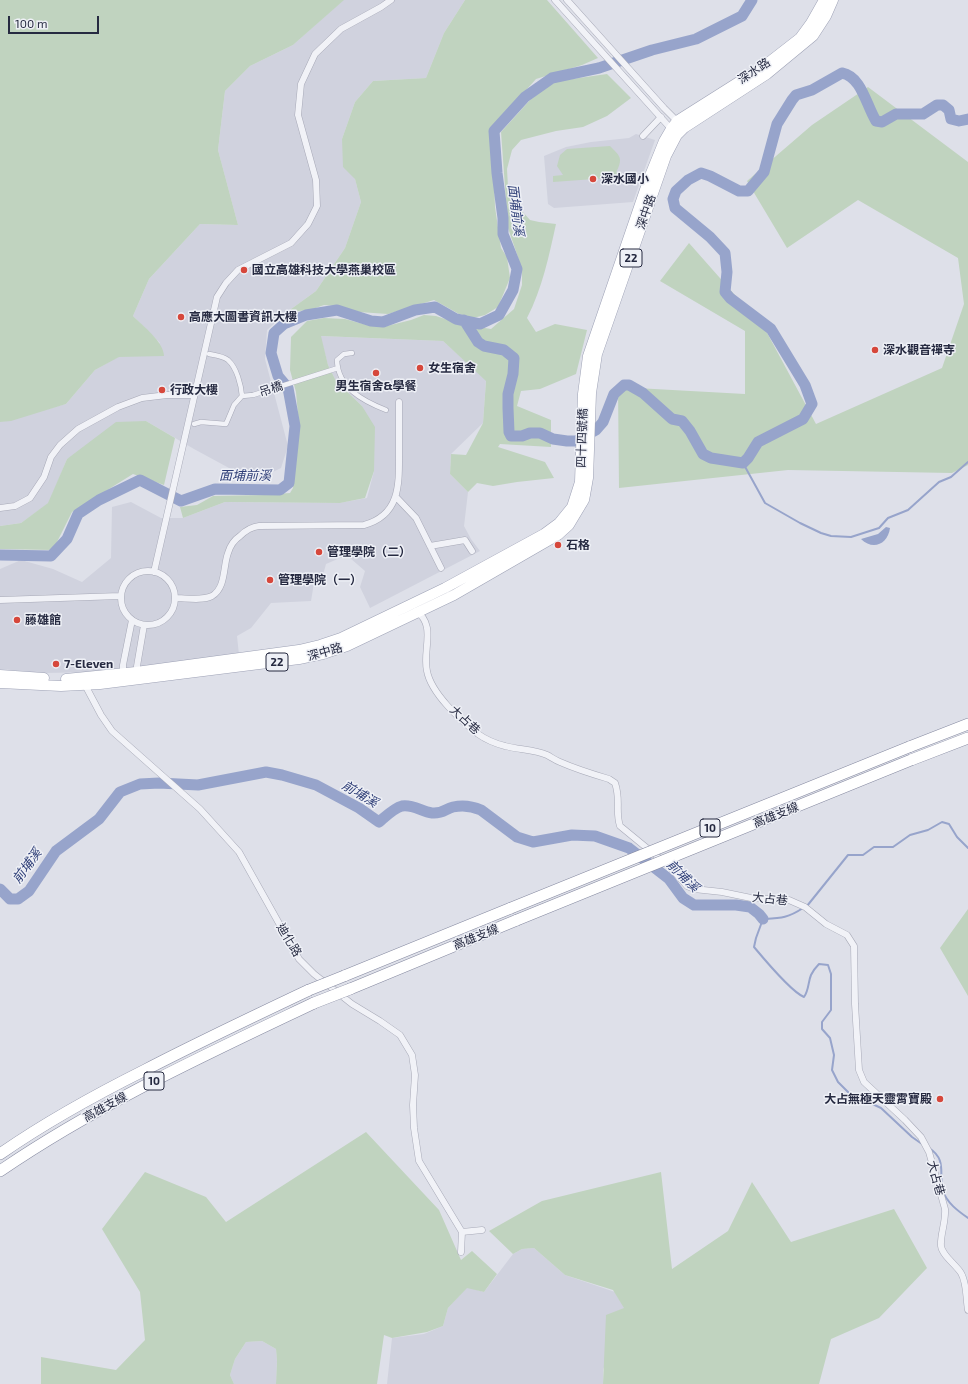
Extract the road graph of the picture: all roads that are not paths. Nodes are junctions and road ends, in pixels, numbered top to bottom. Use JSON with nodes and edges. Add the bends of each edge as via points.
{"nodes":[{"id":1,"x":391,"y":0,"type":"edge"},
{"id":2,"x":555,"y":0,"type":"edge"},
{"id":3,"x":567,"y":0,"type":"edge"},
{"id":4,"x":824,"y":0,"type":"edge"},
{"id":5,"x":833,"y":0,"type":"edge"},
{"id":6,"x":659,"y":115,"type":"junction"},
{"id":7,"x":677,"y":128,"type":"junction"},
{"id":8,"x":643,"y":136,"type":"dead end"},
{"id":9,"x":352,"y":353,"type":"dead end"},
{"id":10,"x":209,"y":354,"type":"dead end"},
{"id":11,"x":338,"y":368,"type":"junction"},
{"id":12,"x":587,"y":394,"type":"joint"},
{"id":13,"x":194,"y":395,"type":"junction"},
{"id":14,"x":242,"y":396,"type":"junction"},
{"id":15,"x":400,"y":402,"type":"dead end"},
{"id":16,"x":386,"y":410,"type":"dead end"},
{"id":17,"x":194,"y":424,"type":"dead end"},
{"id":18,"x":584,"y":480,"type":"junction"},
{"id":19,"x":396,"y":497,"type":"junction"},
{"id":20,"x":0,"y":508,"type":"edge"},
{"id":21,"x":430,"y":546,"type":"junction"},
{"id":22,"x":472,"y":551,"type":"dead end"},
{"id":23,"x":441,"y":568,"type":"dead end"},
{"id":24,"x":154,"y":572,"type":"junction"},
{"id":25,"x":120,"y":596,"type":"junction"},
{"id":26,"x":175,"y":598,"type":"junction"},
{"id":27,"x":0,"y":600,"type":"edge"},
{"id":28,"x":407,"y":607,"type":"junction"},
{"id":29,"x":420,"y":615,"type":"junction"},
{"id":30,"x":132,"y":620,"type":"junction"},
{"id":31,"x":144,"y":625,"type":"junction"},
{"id":32,"x":136,"y":672,"type":"junction"},
{"id":33,"x":0,"y":675,"type":"edge"},
{"id":34,"x":125,"y":677,"type":"junction"},
{"id":35,"x":84,"y":681,"type":"junction"},
{"id":36,"x":0,"y":683,"type":"edge"},
{"id":37,"x":968,"y":724,"type":"edge"},
{"id":38,"x":968,"y":738,"type":"edge"},
{"id":39,"x":0,"y":1154,"type":"edge"},
{"id":40,"x":0,"y":1171,"type":"edge"},
{"id":41,"x":482,"y":1230,"type":"dead end"},
{"id":42,"x":462,"y":1232,"type":"junction"},
{"id":43,"x":461,"y":1252,"type":"dead end"},
{"id":44,"x":968,"y":1310,"type":"edge"}],
"edges":[{"from":1,"to":13,"type":"street","via":[[341,29],[315,54],[301,84],[298,115],[316,180],[317,206],[308,224],[291,243],[238,270],[226,283],[217,297]]},
{"from":2,"to":6,"type":"street"},
{"from":3,"to":7,"type":"street","via":[[664,108]]},
{"from":4,"to":7,"type":"main road","name":"深水路","via":[[800,38]]},
{"from":5,"to":7,"type":"main road","name":"深水路","via":[[826,16],[812,36],[789,57],[767,74]]},
{"from":6,"to":7,"type":"street"},
{"from":6,"to":8,"type":"street"},
{"from":7,"to":12,"type":"main road","name":"深中路","number":"22","via":[[649,178],[588,356]]},
{"from":9,"to":11,"type":"street","via":[[344,354],[337,360]]},
{"from":10,"to":14,"type":"street","via":[[227,359],[241,386]]},
{"from":11,"to":14,"type":"street","name":"吊橋","via":[[253,395]]},
{"from":11,"to":16,"type":"street","via":[[345,384],[360,398]]},
{"from":12,"to":18,"type":"main road","name":"四十四號橋","number":"22"},
{"from":13,"to":20,"type":"street","via":[[142,398],[118,407],[78,428],[51,457],[44,477],[30,498],[15,506]]},
{"from":13,"to":24,"type":"street"},
{"from":14,"to":17,"type":"street","via":[[234,405],[226,424]]},
{"from":15,"to":19,"type":"street"},
{"from":18,"to":28,"type":"main road","name":"深中路","number":"22","via":[[572,506],[559,523]]},
{"from":18,"to":29,"type":"main road","name":"深中路","number":"22","via":[[584,500],[569,525],[558,535]]},
{"from":19,"to":21,"type":"street","via":[[416,518]]},
{"from":19,"to":26,"type":"street","via":[[382,516],[364,525],[259,526],[246,530],[234,540],[228,553],[218,591],[203,599]]},
{"from":21,"to":22,"type":"street","via":[[466,540]]},
{"from":21,"to":23,"type":"street"},
{"from":24,"to":25,"type":"street","via":[[142,572],[131,577],[121,588]]},
{"from":24,"to":26,"type":"street","via":[[163,575],[169,582],[174,589]]},
{"from":25,"to":27,"type":"street"},
{"from":25,"to":30,"type":"street","via":[[124,610]]},
{"from":26,"to":31,"type":"street","via":[[172,610],[164,620]]},
{"from":28,"to":29,"type":"street"},
{"from":28,"to":32,"type":"main road","name":"深中路","number":"22","via":[[320,645]]},
{"from":29,"to":34,"type":"main road","name":"深中路","number":"22","via":[[323,654],[299,659]]},
{"from":29,"to":44,"type":"street","name":"大占巷","via":[[427,631],[427,671],[432,685],[459,717],[479,734],[505,746],[547,755],[558,762],[615,783],[619,799],[620,826],[670,867],[687,886],[751,898],[789,900],[805,907],[826,924],[846,935],[854,946],[859,1070],[864,1082],[921,1137],[929,1152],[945,1209],[941,1245],[943,1252],[964,1279]]},
{"from":30,"to":31,"type":"street"},
{"from":30,"to":34,"type":"street"},
{"from":31,"to":32,"type":"street"},
{"from":32,"to":34,"type":"main road","name":"深中路","number":"22"},
{"from":33,"to":35,"type":"main road","name":"深中路","number":"22"},
{"from":34,"to":35,"type":"main road","name":"深中路","number":"22"},
{"from":35,"to":36,"type":"main road","name":"深中路","number":"22","via":[[61,686]]},
{"from":35,"to":42,"type":"street","name":"迪化路","via":[[112,731],[200,809],[239,852],[299,959],[352,1004],[400,1035],[412,1055],[415,1074],[414,1128],[419,1160]]},
{"from":37,"to":39,"type":"highway","name":"高雄支線","number":"10","bridge":true,"via":[[309,990],[93,1096]]},
{"from":38,"to":40,"type":"highway","name":"高雄支線","number":"10","bridge":true,"via":[[314,1003],[104,1106]]},
{"from":41,"to":42,"type":"street"},
{"from":42,"to":43,"type":"street"}]}
